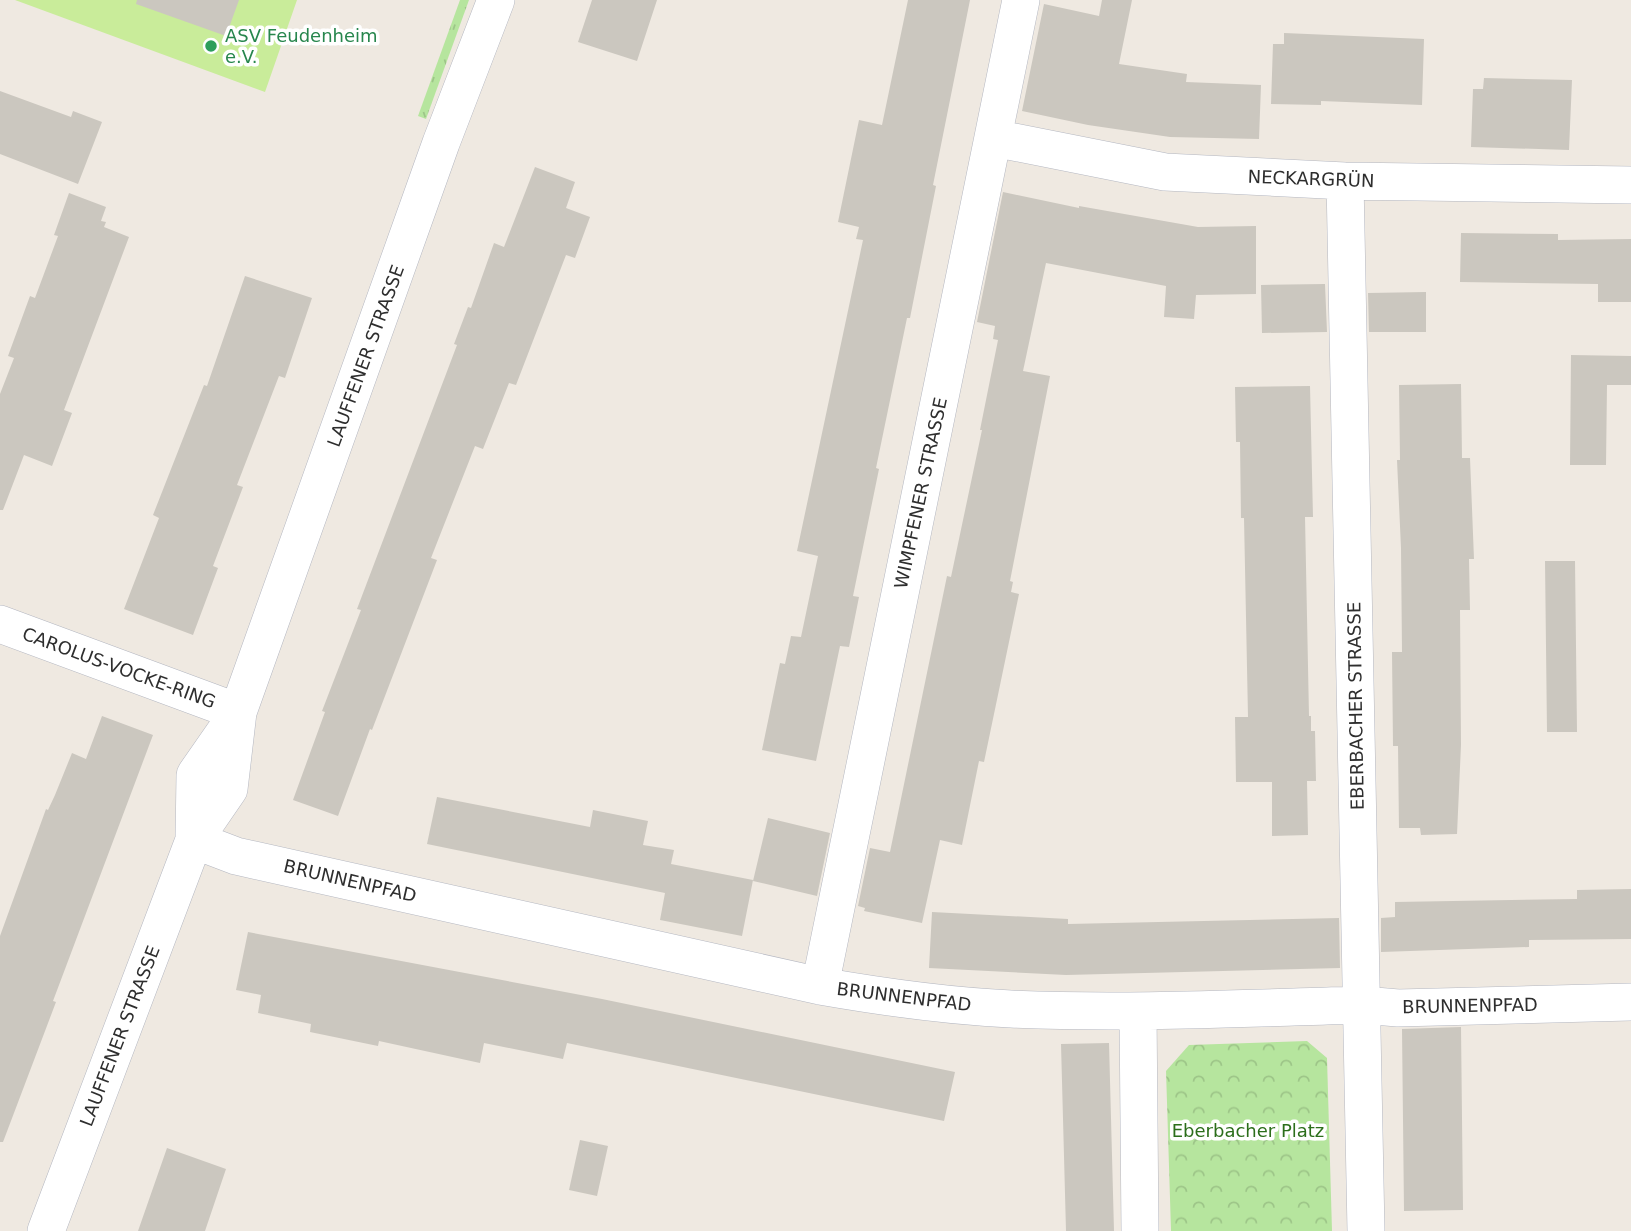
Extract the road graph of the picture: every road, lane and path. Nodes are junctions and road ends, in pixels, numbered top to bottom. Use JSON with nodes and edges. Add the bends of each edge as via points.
{"nodes":[{"id":1,"x":496,"y":0,"type":"edge"},
{"id":2,"x":1021,"y":0,"type":"edge"},
{"id":3,"x":993,"y":138,"type":"junction"},
{"id":4,"x":1345,"y":181,"type":"junction"},
{"id":5,"x":1631,"y":185,"type":"edge"},
{"id":6,"x":0,"y":624,"type":"edge"},
{"id":7,"x":238,"y":712,"type":"junction"},
{"id":8,"x":194,"y":840,"type":"junction"},
{"id":9,"x":820,"y":986,"type":"junction"},
{"id":10,"x":1631,"y":1002,"type":"edge"},
{"id":11,"x":1363,"y":1005,"type":"junction"},
{"id":12,"x":1138,"y":1011,"type":"junction"},
{"id":13,"x":46,"y":1231,"type":"edge"},
{"id":14,"x":1140,"y":1231,"type":"edge"},
{"id":15,"x":1366,"y":1231,"type":"edge"}],
"edges":[{"from":1,"to":7,"type":"street","name":"LAUFFENER STRASSE"},
{"from":2,"to":3,"type":"street","name":"WIMPFENER STRASSE"},
{"from":3,"to":4,"type":"street","name":"NECKARGRÜN","via":[[1165,172]]},
{"from":3,"to":9,"type":"street","name":"WIMPFENER STRASSE"},
{"from":4,"to":5,"type":"street","name":"NECKARGRÜN"},
{"from":4,"to":11,"type":"street","name":"EBERBACHER STRASSE"},
{"from":6,"to":7,"type":"street","name":"CAROLUS-VOCKE-RING"},
{"from":7,"to":8,"type":"street","name":"LAUFFENER STRASSE","via":[[195,775]]},
{"from":8,"to":9,"type":"street","name":"BRUNNENPFAD","via":[[236,856]]},
{"from":8,"to":13,"type":"street","name":"LAUFFENER STRASSE"},
{"from":9,"to":12,"type":"street","name":"BRUNNENPFAD","via":[[897,1000],[1010,1009]]},
{"from":10,"to":11,"type":"street","name":"BRUNNENPFAD"},
{"from":11,"to":12,"type":"street","name":"BRUNNENPFAD"},
{"from":11,"to":15,"type":"street","name":"EBERBACHER STRASSE"},
{"from":12,"to":14,"type":"street"}]}
